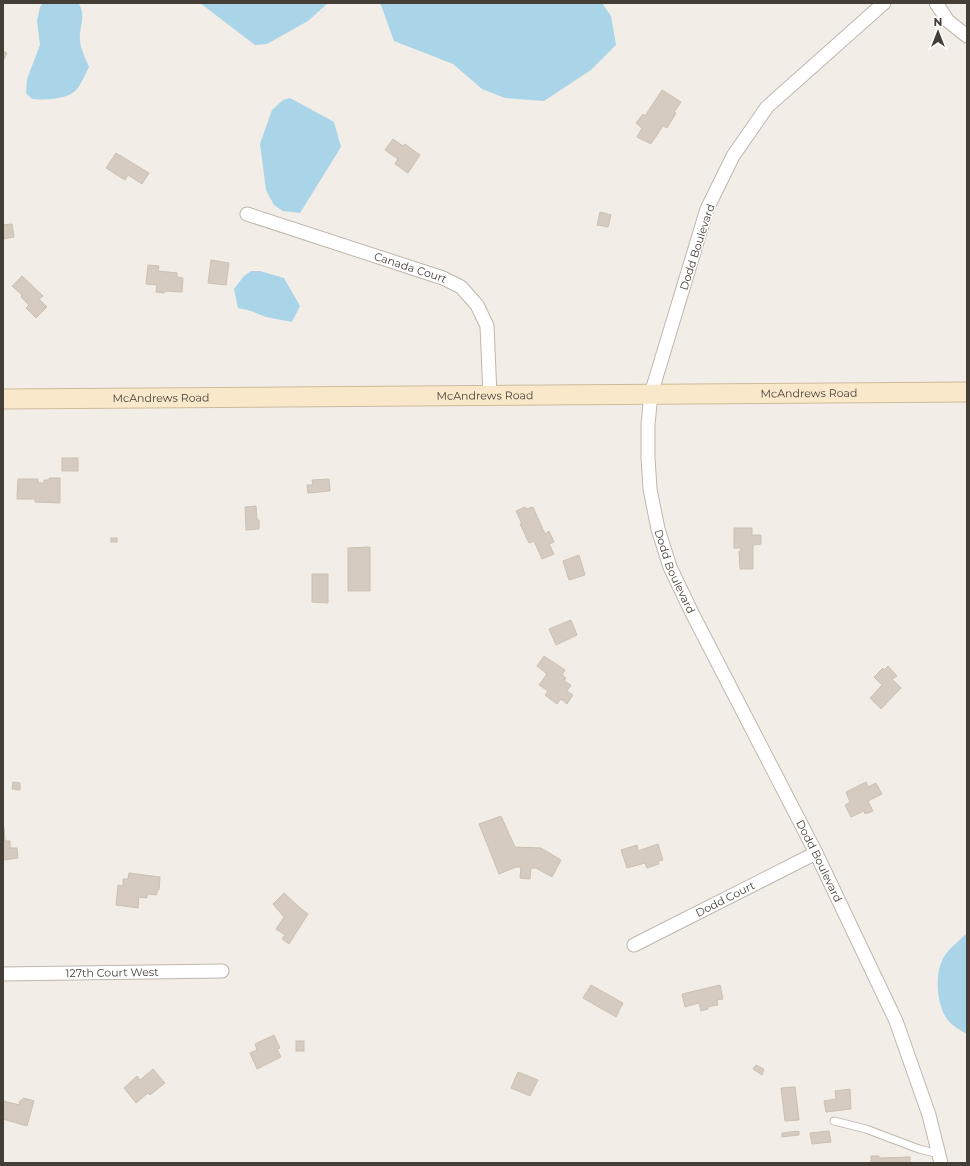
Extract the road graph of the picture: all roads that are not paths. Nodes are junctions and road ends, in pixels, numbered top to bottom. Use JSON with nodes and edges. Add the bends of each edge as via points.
{"nodes":[{"id":1,"x":884,"y":3,"type":"edge"},
{"id":2,"x":936,"y":3,"type":"edge"},
{"id":3,"x":967,"y":36,"type":"edge"},
{"id":4,"x":247,"y":214,"type":"dead end"},
{"id":5,"x":967,"y":392,"type":"edge"},
{"id":6,"x":651,"y":394,"type":"junction"},
{"id":7,"x":490,"y":395,"type":"junction"},
{"id":8,"x":3,"y":399,"type":"edge"},
{"id":9,"x":816,"y":853,"type":"junction"},
{"id":10,"x":634,"y":945,"type":"dead end"},
{"id":11,"x":222,"y":971,"type":"dead end"},
{"id":12,"x":3,"y":974,"type":"edge"},
{"id":13,"x":834,"y":1121,"type":"dead end"},
{"id":14,"x":940,"y":1158,"type":"edge"}],
"edges":[{"from":1,"to":6,"type":"street","name":"Dodd Boulevard","via":[[767,107],[733,156],[707,209]]},
{"from":2,"to":3,"type":"street","via":[[948,21]]},
{"from":4,"to":7,"type":"street","name":"Canada Court","via":[[443,278],[461,287],[477,305],[487,326]]},
{"from":5,"to":6,"type":"main road","name":"McAndrews Road"},
{"from":6,"to":7,"type":"main road","name":"McAndrews Road"},
{"from":6,"to":9,"type":"street","name":"Dodd Boulevard","via":[[648,424],[650,489],[658,529],[670,567]]},
{"from":7,"to":8,"type":"main road","name":"McAndrews Road"},
{"from":9,"to":10,"type":"street","name":"Dodd Court"},
{"from":9,"to":14,"type":"street","name":"Dodd Boulevard","via":[[896,1021],[929,1115]]},
{"from":11,"to":12,"type":"street","name":"127th Court West"},
{"from":13,"to":14,"type":"lane","via":[[866,1129]]}]}
